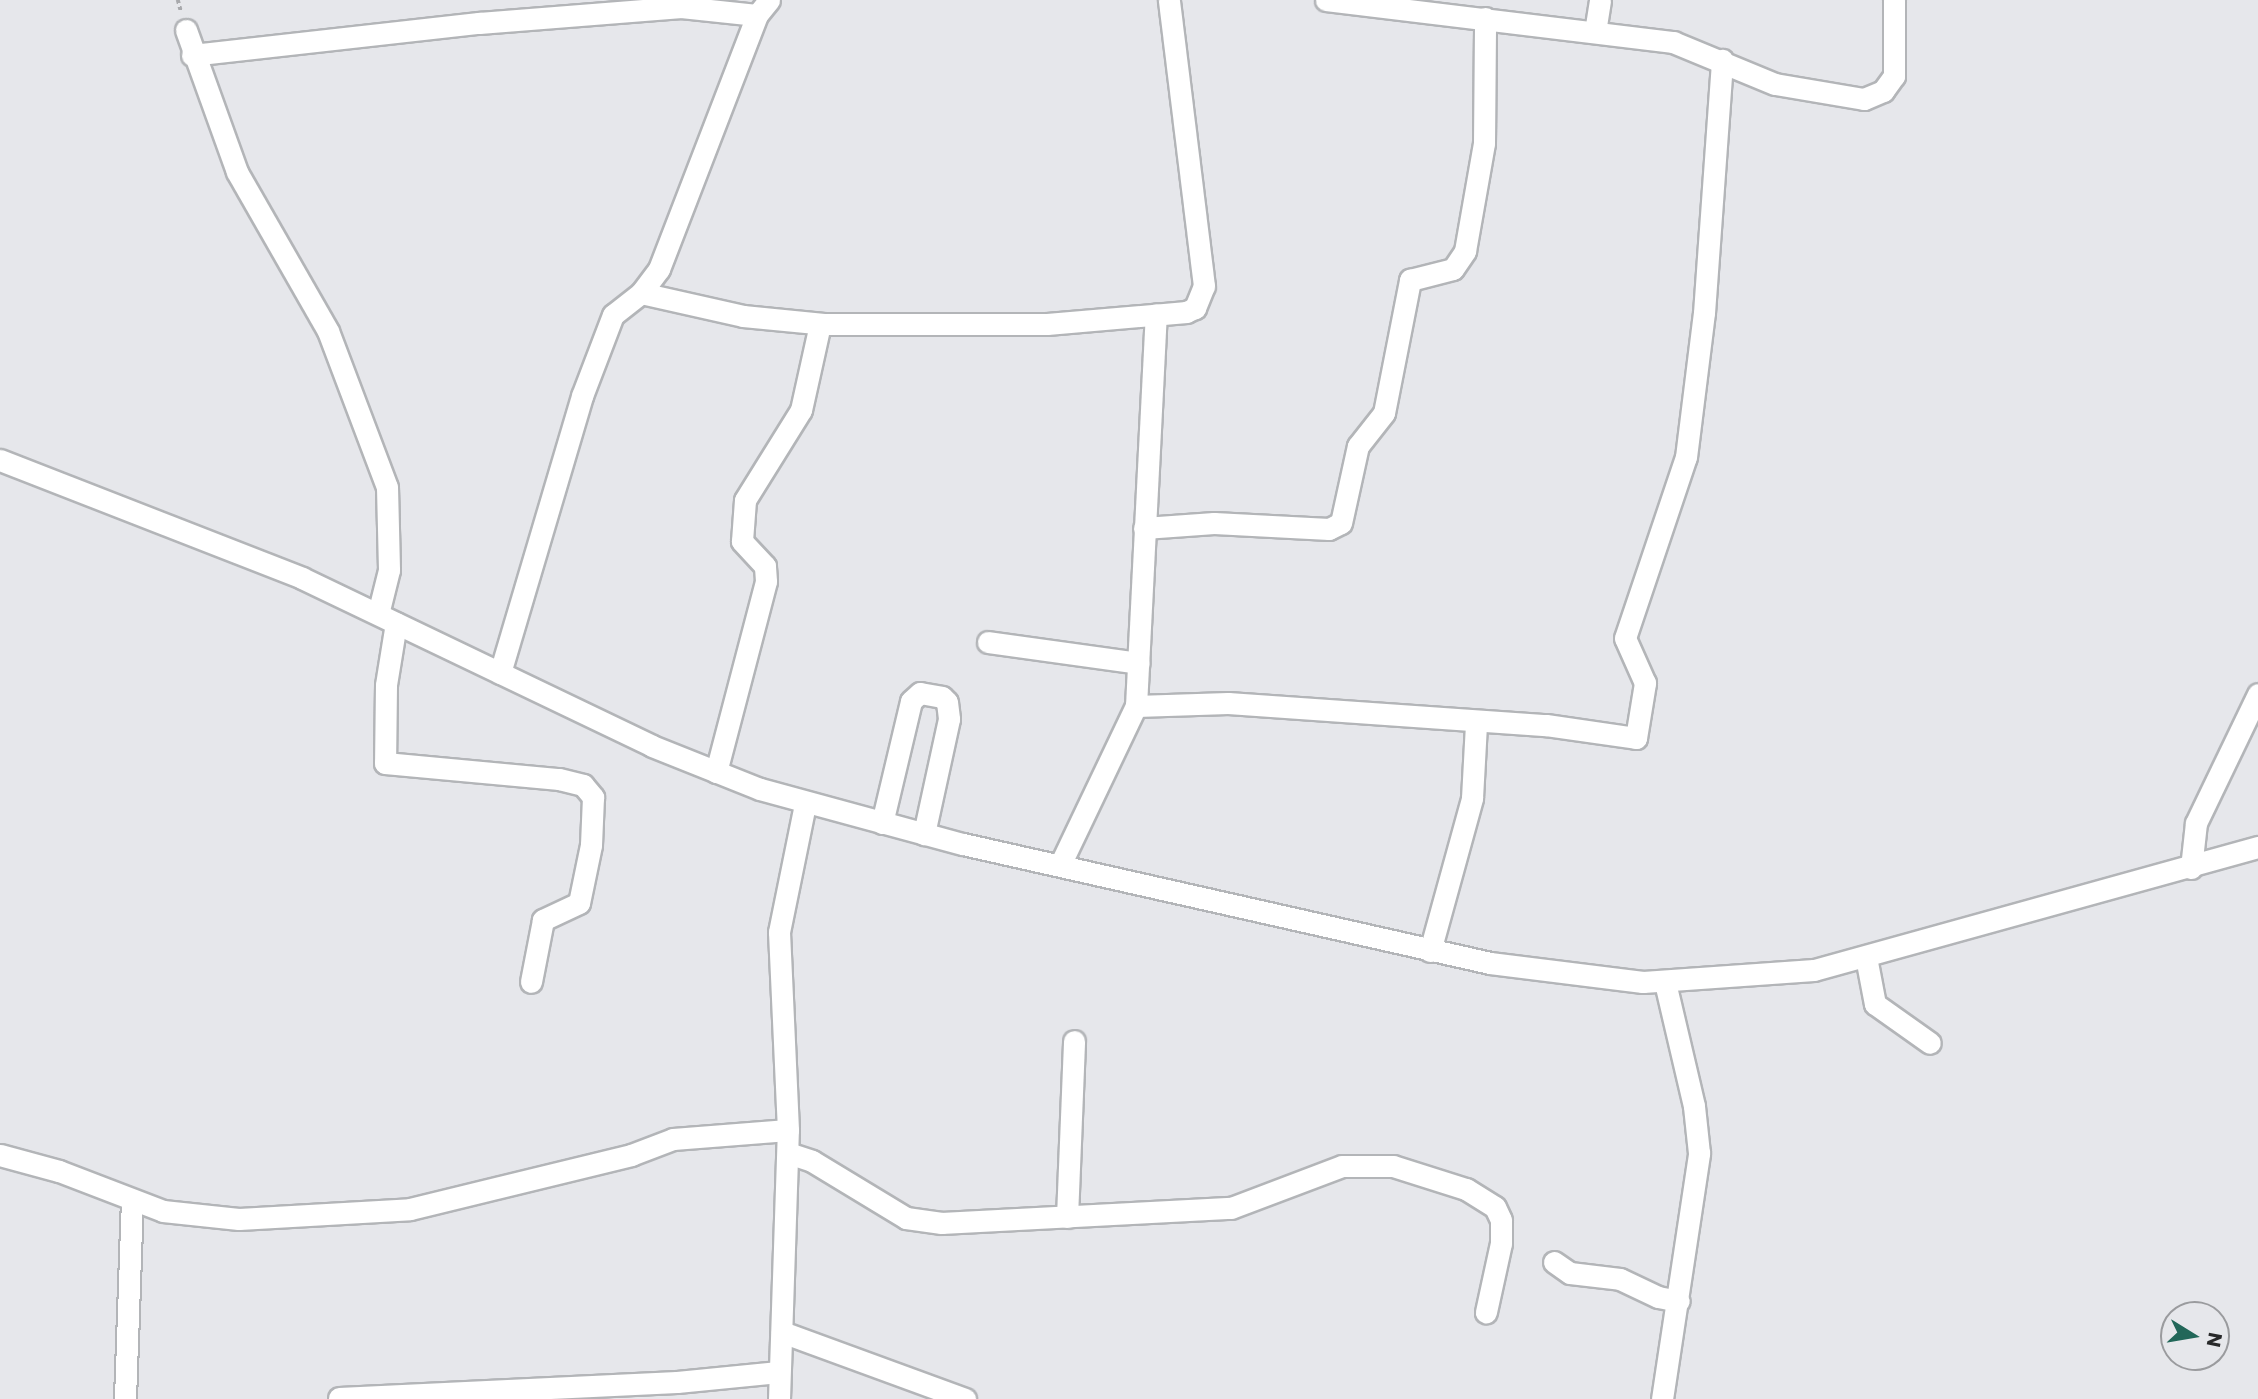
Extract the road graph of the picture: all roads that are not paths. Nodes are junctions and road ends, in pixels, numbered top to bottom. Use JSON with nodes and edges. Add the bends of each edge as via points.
{"nodes":[{"id":1,"x":1169,"y":0,"type":"edge"},
{"id":2,"x":1326,"y":0,"type":"edge"},
{"id":3,"x":1600,"y":0,"type":"edge"},
{"id":4,"x":1894,"y":0,"type":"edge"},
{"id":5,"x":1370,"y":3,"type":"edge"},
{"id":6,"x":763,"y":7,"type":"edge"},
{"id":7,"x":1485,"y":18,"type":"junction"},
{"id":8,"x":186,"y":30,"type":"dead end"},
{"id":9,"x":1595,"y":32,"type":"junction"},
{"id":10,"x":192,"y":55,"type":"junction"},
{"id":11,"x":1722,"y":60,"type":"junction"},
{"id":12,"x":641,"y":293,"type":"junction"},
{"id":13,"x":1156,"y":315,"type":"junction"},
{"id":14,"x":820,"y":324,"type":"junction"},
{"id":15,"x":0,"y":460,"type":"edge"},
{"id":16,"x":1144,"y":528,"type":"junction"},
{"id":17,"x":387,"y":618,"type":"junction"},
{"id":18,"x":988,"y":642,"type":"dead end"},
{"id":19,"x":1139,"y":663,"type":"junction"},
{"id":20,"x":500,"y":673,"type":"junction"},
{"id":21,"x":2258,"y":694,"type":"edge"},
{"id":22,"x":1136,"y":706,"type":"junction"},
{"id":23,"x":1476,"y":723,"type":"junction"},
{"id":24,"x":716,"y":772,"type":"junction"},
{"id":25,"x":805,"y":804,"type":"junction"},
{"id":26,"x":882,"y":823,"type":"junction"},
{"id":27,"x":924,"y":834,"type":"junction"},
{"id":28,"x":2258,"y":847,"type":"edge"},
{"id":29,"x":1060,"y":865,"type":"junction"},
{"id":30,"x":2191,"y":867,"type":"junction"},
{"id":31,"x":1430,"y":951,"type":"junction"},
{"id":32,"x":1866,"y":957,"type":"junction"},
{"id":33,"x":531,"y":982,"type":"dead end"},
{"id":34,"x":1665,"y":982,"type":"junction"},
{"id":35,"x":1074,"y":1041,"type":"dead end"},
{"id":36,"x":1930,"y":1043,"type":"dead end"},
{"id":37,"x":788,"y":1130,"type":"junction"},
{"id":38,"x":788,"y":1153,"type":"junction"},
{"id":39,"x":0,"y":1155,"type":"edge"},
{"id":40,"x":132,"y":1200,"type":"junction"},
{"id":41,"x":1067,"y":1217,"type":"junction"},
{"id":42,"x":1554,"y":1262,"type":"dead end"},
{"id":43,"x":1679,"y":1301,"type":"junction"},
{"id":44,"x":1486,"y":1312,"type":"dead end"},
{"id":45,"x":782,"y":1332,"type":"junction"},
{"id":46,"x":779,"y":1372,"type":"junction"},
{"id":47,"x":339,"y":1398,"type":"edge"},
{"id":48,"x":125,"y":1399,"type":"edge"},
{"id":49,"x":779,"y":1399,"type":"edge"},
{"id":50,"x":965,"y":1399,"type":"edge"},
{"id":51,"x":1662,"y":1399,"type":"edge"}],
"edges":[{"from":1,"to":13,"type":"street","via":[[1204,286],[1195,308]]},
{"from":2,"to":5,"type":"street"},
{"from":3,"to":9,"type":"street"},
{"from":4,"to":11,"type":"street","via":[[1894,76],[1876,97],[1793,89]]},
{"from":5,"to":7,"type":"street"},
{"from":6,"to":10,"type":"street","via":[[681,7],[479,23]]},
{"from":6,"to":12,"type":"street","via":[[659,269]]},
{"from":7,"to":9,"type":"street"},
{"from":7,"to":16,"type":"street","via":[[1484,143],[1465,251],[1453,269],[1410,280],[1384,414],[1358,446],[1341,523],[1329,529],[1214,523]]},
{"from":8,"to":10,"type":"street"},
{"from":9,"to":11,"type":"street","via":[[1673,42]]},
{"from":10,"to":17,"type":"street","via":[[237,172],[328,331],[387,487]]},
{"from":11,"to":23,"type":"street","via":[[1704,313],[1686,457],[1625,638],[1645,683],[1636,738],[1546,725]]},
{"from":12,"to":14,"type":"street","via":[[743,316]]},
{"from":12,"to":20,"type":"street","via":[[613,315],[582,397]]},
{"from":13,"to":14,"type":"street","via":[[1047,324]]},
{"from":13,"to":16,"type":"street"},
{"from":14,"to":24,"type":"street","via":[[801,410],[745,500],[742,541],[765,566],[766,581]]},
{"from":15,"to":17,"type":"street","via":[[277,568]]},
{"from":16,"to":19,"type":"street"},
{"from":17,"to":20,"type":"street"},
{"from":17,"to":33,"type":"street","via":[[385,763],[559,779],[583,785],[593,797],[591,845],[579,903],[543,920]]},
{"from":18,"to":19,"type":"street"},
{"from":19,"to":22,"type":"street"},
{"from":20,"to":24,"type":"street"},
{"from":21,"to":30,"type":"street","via":[[2196,822]]},
{"from":22,"to":23,"type":"street","via":[[1228,704]]},
{"from":22,"to":29,"type":"street"},
{"from":23,"to":31,"type":"street","via":[[1472,798]]},
{"from":24,"to":25,"type":"street"},
{"from":25,"to":26,"type":"street"},
{"from":25,"to":37,"type":"street","via":[[779,932]]},
{"from":26,"to":27,"type":"street"},
{"from":26,"to":27,"type":"street","via":[[911,701],[920,693],[942,697],[949,719]]},
{"from":27,"to":29,"type":"street"},
{"from":28,"to":30,"type":"street"},
{"from":29,"to":31,"type":"street"},
{"from":30,"to":32,"type":"street"},
{"from":31,"to":34,"type":"street","via":[[1557,972]]},
{"from":32,"to":34,"type":"street","via":[[1781,975]]},
{"from":32,"to":36,"type":"street","via":[[1875,1004]]},
{"from":34,"to":43,"type":"street","via":[[1698,1129],[1699,1153]]},
{"from":35,"to":41,"type":"street"},
{"from":37,"to":38,"type":"street"},
{"from":37,"to":40,"type":"street","via":[[673,1139],[631,1155],[463,1199],[397,1211],[239,1219],[163,1210]]},
{"from":38,"to":41,"type":"street","via":[[811,1161],[922,1223]]},
{"from":38,"to":45,"type":"street"},
{"from":39,"to":40,"type":"street","via":[[59,1171]]},
{"from":40,"to":48,"type":"street"},
{"from":41,"to":44,"type":"street","via":[[1231,1208],[1342,1166],[1393,1166],[1466,1189],[1495,1207],[1501,1220],[1499,1263]]},
{"from":42,"to":43,"type":"street","via":[[1570,1273],[1630,1281],[1648,1293]]},
{"from":43,"to":51,"type":"street"},
{"from":45,"to":46,"type":"street"},
{"from":45,"to":50,"type":"street"},
{"from":46,"to":47,"type":"street"},
{"from":46,"to":49,"type":"street"}]}
